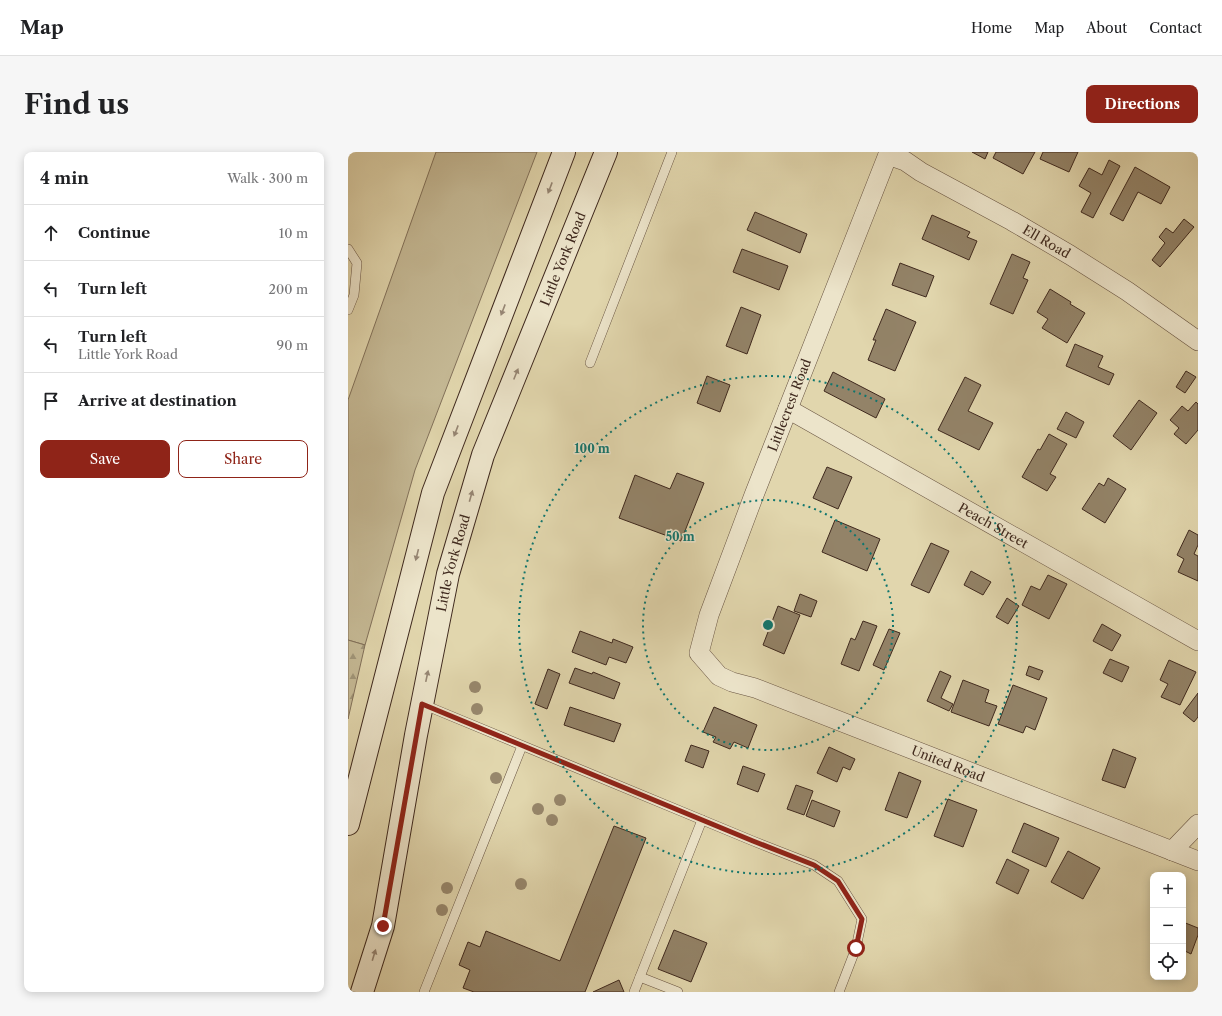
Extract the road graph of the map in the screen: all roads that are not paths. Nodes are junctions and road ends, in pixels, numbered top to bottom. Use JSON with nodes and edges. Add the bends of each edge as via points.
{"nodes":[{"id":1,"x":564,"y":152,"type":"edge"},
{"id":2,"x":606,"y":152,"type":"edge"},
{"id":3,"x":672,"y":152,"type":"edge"},
{"id":4,"x":888,"y":153,"type":"edge"},
{"id":5,"x":348,"y":249,"type":"edge"},
{"id":6,"x":348,"y":310,"type":"edge"},
{"id":7,"x":1198,"y":342,"type":"edge"},
{"id":8,"x":590,"y":363,"type":"dead end"},
{"id":9,"x":788,"y":409,"type":"junction"},
{"id":10,"x":1198,"y":641,"type":"edge"},
{"id":11,"x":704,"y":660,"type":"joint"},
{"id":12,"x":422,"y":704,"type":"junction"},
{"id":13,"x":522,"y":746,"type":"junction"},
{"id":14,"x":702,"y":820,"type":"junction"},
{"id":15,"x":348,"y":824,"type":"edge"},
{"id":16,"x":1198,"y":824,"type":"edge"},
{"id":17,"x":1172,"y":851,"type":"junction"},
{"id":18,"x":1198,"y":861,"type":"edge"},
{"id":19,"x":640,"y":977,"type":"junction"},
{"id":20,"x":362,"y":992,"type":"edge"},
{"id":21,"x":424,"y":992,"type":"edge"},
{"id":22,"x":634,"y":992,"type":"edge"},
{"id":23,"x":678,"y":992,"type":"edge"},
{"id":24,"x":839,"y":992,"type":"edge"}],
"edges":[{"from":1,"to":15,"type":"main road","one_way":true,"via":[[433,493]]},
{"from":12,"to":2,"type":"main road","name":"Little York Road","one_way":true,"via":[[448,574],[483,455]]},
{"from":3,"to":8,"type":"lane"},
{"from":4,"to":7,"type":"street","name":"Ell Road","via":[[1070,255],[1128,291]]},
{"from":4,"to":9,"type":"street","name":"Littlecrest Road"},
{"from":5,"to":6,"type":"lane","via":[[356,263],[354,295]]},
{"from":9,"to":10,"type":"street","name":"Peach Street"},
{"from":9,"to":11,"type":"street","name":"Littlecrest Road","via":[[709,615],[699,653]]},
{"from":11,"to":17,"type":"street","name":"United Road","via":[[719,676],[732,682],[755,688]]},
{"from":12,"to":13,"type":"lane"},
{"from":20,"to":12,"type":"main road","name":"Little York Road","one_way":true,"via":[[383,926]]},
{"from":13,"to":14,"type":"lane"},
{"from":13,"to":21,"type":"lane"},
{"from":14,"to":19,"type":"lane"},
{"from":14,"to":24,"type":"lane","via":[[814,865],[838,881],[862,919],[856,948]]},
{"from":16,"to":17,"type":"street"},
{"from":17,"to":18,"type":"street","name":"United Road"},
{"from":19,"to":22,"type":"lane"},
{"from":19,"to":23,"type":"lane"}]}
